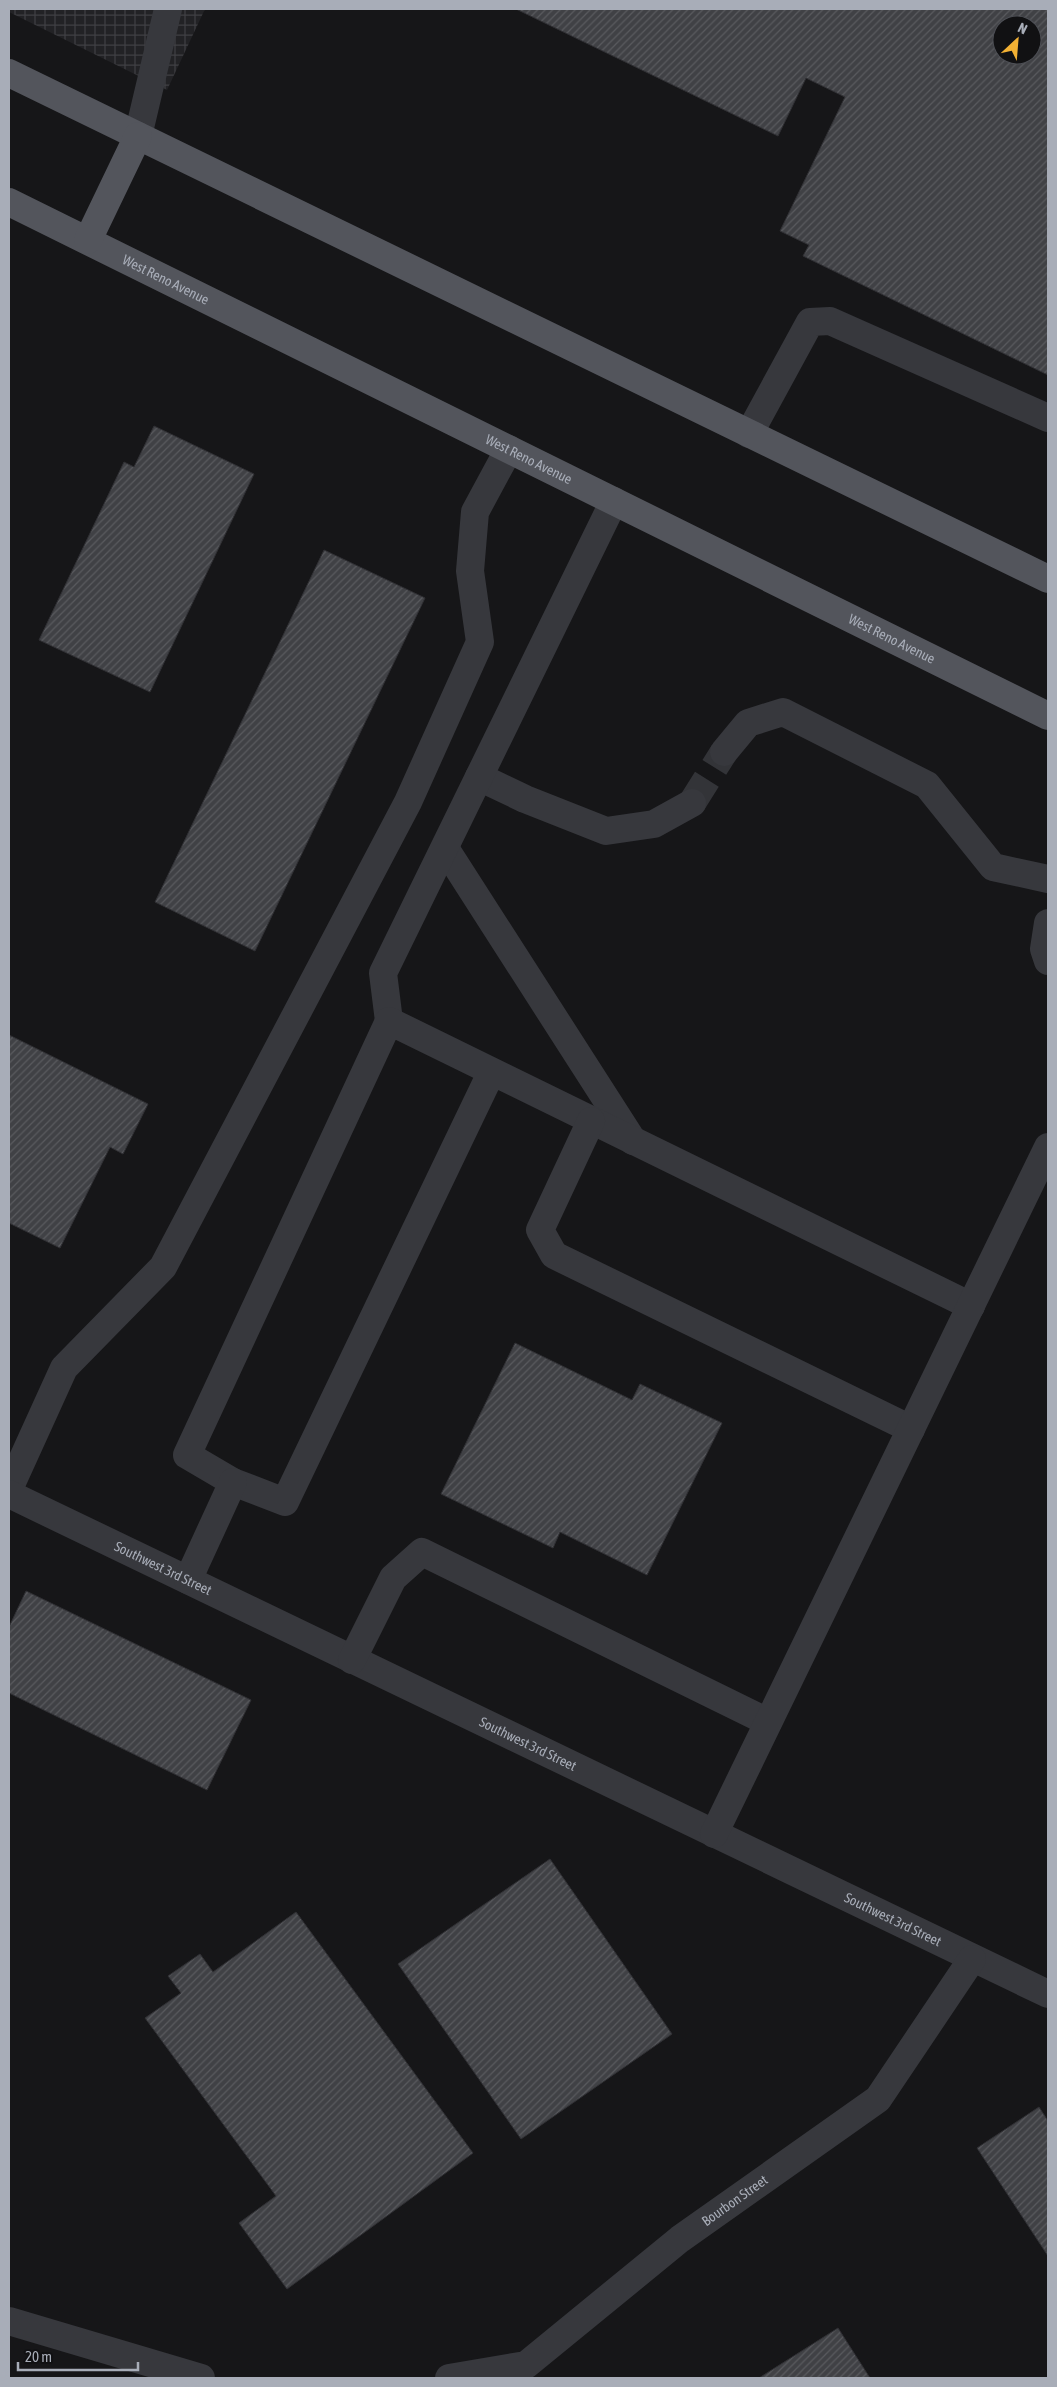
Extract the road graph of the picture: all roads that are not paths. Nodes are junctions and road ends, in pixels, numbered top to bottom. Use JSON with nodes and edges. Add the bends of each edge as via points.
{"nodes":[{"id":1,"x":168,"y":9,"type":"edge"},
{"id":2,"x":9,"y":73,"type":"edge"},
{"id":3,"x":138,"y":136,"type":"junction"},
{"id":4,"x":9,"y":202,"type":"edge"},
{"id":5,"x":88,"y":240,"type":"junction"},
{"id":6,"x":1048,"y":418,"type":"edge"},
{"id":7,"x":749,"y":434,"type":"junction"},
{"id":8,"x":508,"y":449,"type":"junction"},
{"id":9,"x":614,"y":501,"type":"junction"},
{"id":10,"x":1048,"y":579,"type":"edge"},
{"id":11,"x":1048,"y":716,"type":"edge"},
{"id":12,"x":724,"y":752,"type":"tunnel mouth"},
{"id":13,"x":480,"y":777,"type":"junction"},
{"id":14,"x":692,"y":803,"type":"tunnel mouth"},
{"id":15,"x":445,"y":848,"type":"junction"},
{"id":16,"x":1048,"y":879,"type":"edge"},
{"id":17,"x":1048,"y":923,"type":"edge"},
{"id":18,"x":1048,"y":961,"type":"edge"},
{"id":19,"x":388,"y":1021,"type":"junction"},
{"id":20,"x":491,"y":1073,"type":"junction"},
{"id":21,"x":591,"y":1121,"type":"junction"},
{"id":22,"x":633,"y":1142,"type":"junction"},
{"id":23,"x":1048,"y":1147,"type":"edge"},
{"id":24,"x":971,"y":1306,"type":"junction"},
{"id":25,"x":911,"y":1429,"type":"junction"},
{"id":26,"x":233,"y":1482,"type":"junction"},
{"id":27,"x":9,"y":1489,"type":"edge"},
{"id":28,"x":9,"y":1494,"type":"edge"},
{"id":29,"x":188,"y":1580,"type":"junction"},
{"id":30,"x":352,"y":1660,"type":"junction"},
{"id":31,"x":768,"y":1722,"type":"junction"},
{"id":32,"x":714,"y":1834,"type":"junction"},
{"id":33,"x":972,"y":1959,"type":"junction"},
{"id":34,"x":1048,"y":1994,"type":"edge"},
{"id":35,"x":9,"y":2321,"type":"edge"},
{"id":36,"x":200,"y":2378,"type":"edge"},
{"id":37,"x":449,"y":2378,"type":"edge"}],
"edges":[{"from":1,"to":3,"type":"street"},
{"from":2,"to":3,"type":"main road"},
{"from":3,"to":5,"type":"main road"},
{"from":3,"to":7,"type":"main road"},
{"from":4,"to":5,"type":"main road","name":"West Reno Avenue"},
{"from":5,"to":8,"type":"main road","name":"West Reno Avenue"},
{"from":6,"to":7,"type":"street","via":[[830,321],[810,322]]},
{"from":7,"to":10,"type":"main road"},
{"from":8,"to":9,"type":"main road","name":"West Reno Avenue"},
{"from":8,"to":27,"type":"street","via":[[476,512],[470,571],[480,642],[408,802],[163,1267],[64,1368]]},
{"from":9,"to":11,"type":"main road","name":"West Reno Avenue"},
{"from":9,"to":13,"type":"street"},
{"from":12,"to":16,"type":"street","via":[[748,723],[783,712],[927,785],[993,866]]},
{"from":13,"to":14,"type":"street","via":[[606,831],[654,824]]},
{"from":13,"to":15,"type":"street"},
{"from":15,"to":19,"type":"street","via":[[383,973]]},
{"from":15,"to":22,"type":"street"},
{"from":17,"to":18,"type":"street","via":[[1044,949]]},
{"from":19,"to":20,"type":"street"},
{"from":19,"to":26,"type":"street","via":[[188,1455]]},
{"from":20,"to":21,"type":"street"},
{"from":20,"to":26,"type":"street","via":[[285,1502]]},
{"from":21,"to":22,"type":"street"},
{"from":21,"to":25,"type":"street","via":[[540,1230],[554,1255]]},
{"from":22,"to":24,"type":"street"},
{"from":23,"to":24,"type":"street"},
{"from":24,"to":25,"type":"street"},
{"from":25,"to":31,"type":"street"},
{"from":26,"to":29,"type":"street"},
{"from":28,"to":29,"type":"street","name":"Southwest 3rd Street"},
{"from":29,"to":30,"type":"street","name":"Southwest 3rd Street"},
{"from":30,"to":31,"type":"street","via":[[393,1578],[422,1552]]},
{"from":30,"to":32,"type":"street","name":"Southwest 3rd Street"},
{"from":31,"to":32,"type":"street"},
{"from":32,"to":33,"type":"street","name":"Southwest 3rd Street"},
{"from":33,"to":34,"type":"street","name":"Southwest 3rd Street"},
{"from":33,"to":37,"type":"street","name":"Bourbon Street","via":[[878,2099],[680,2239],[526,2365]]},
{"from":35,"to":36,"type":"street"}]}
